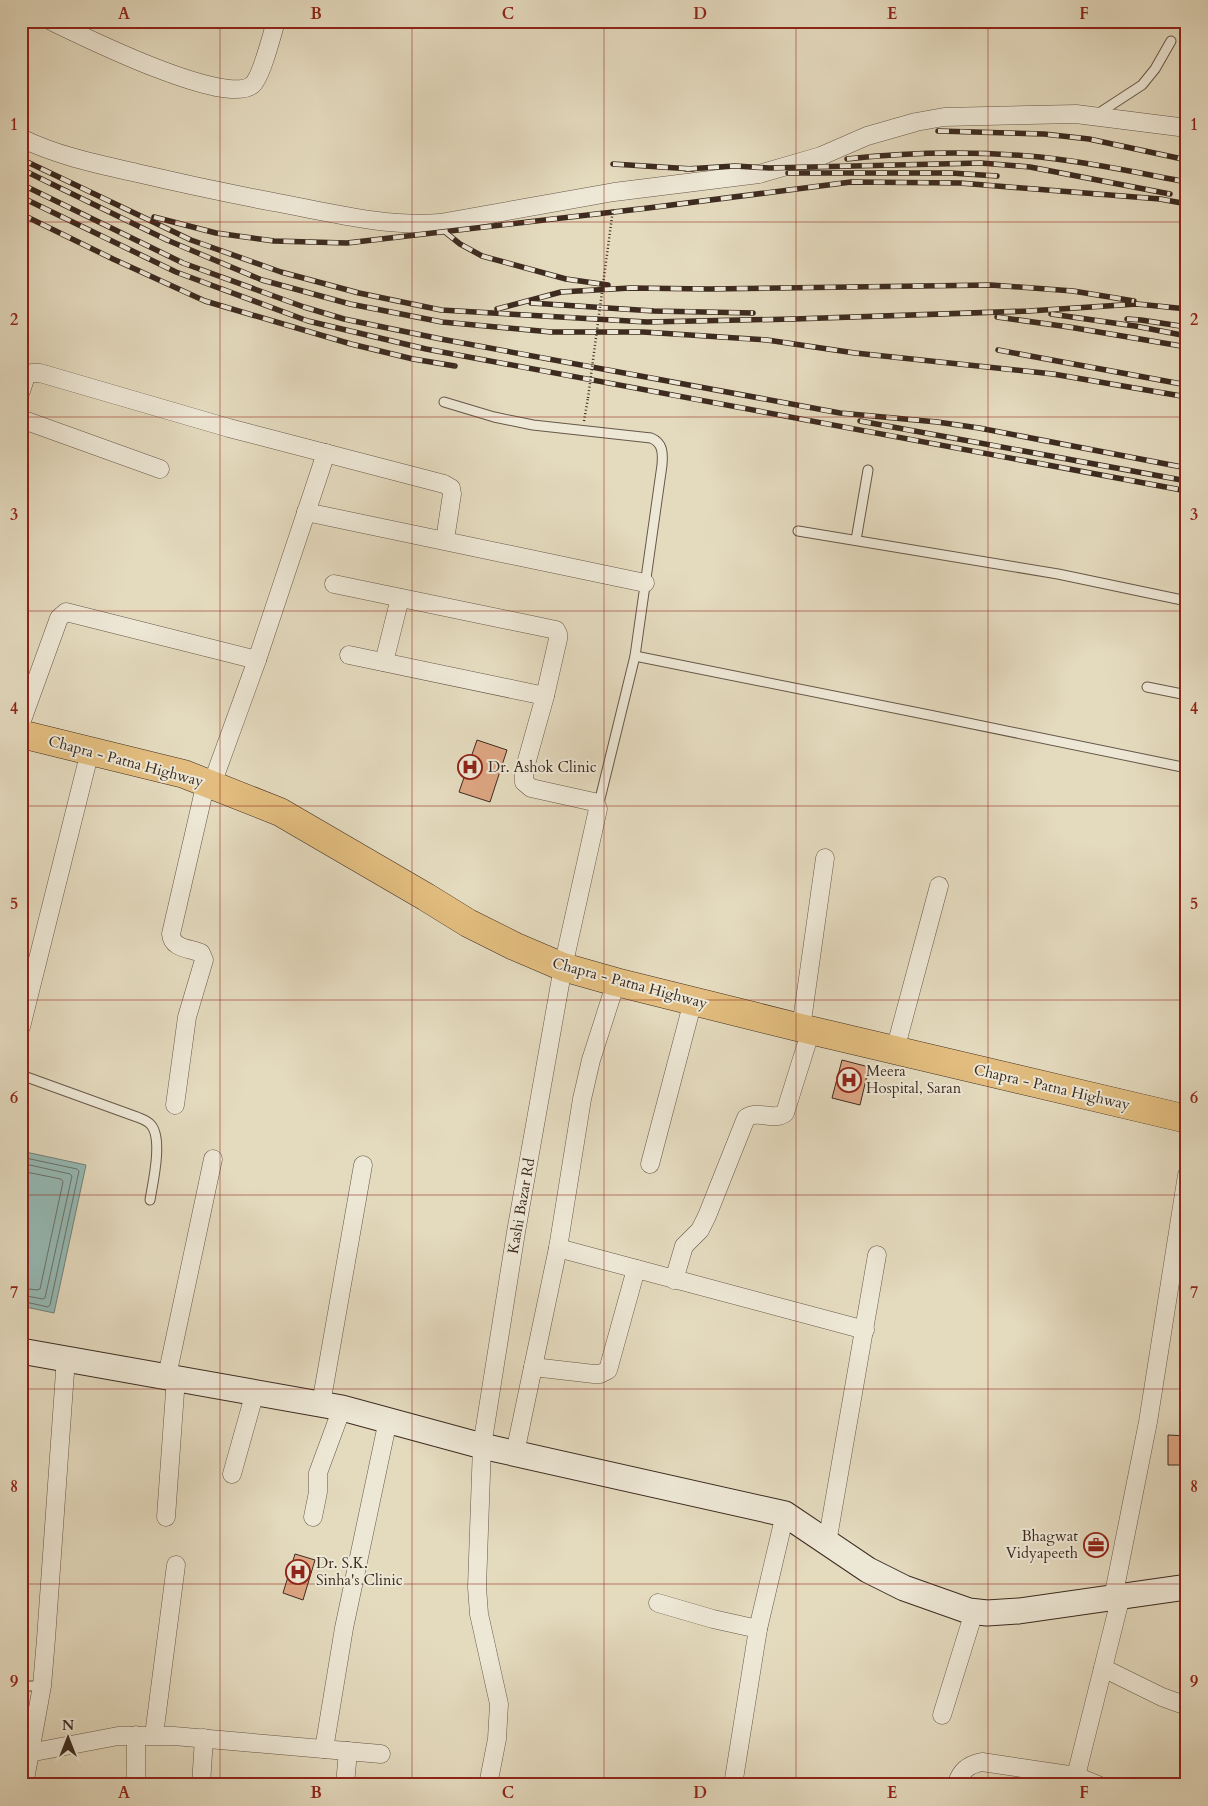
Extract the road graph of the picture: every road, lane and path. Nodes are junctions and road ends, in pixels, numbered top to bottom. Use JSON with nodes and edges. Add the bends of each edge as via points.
{"nodes":[{"id":1,"x":51,"y":21,"type":"edge"},
{"id":2,"x":276,"y":21,"type":"edge"},
{"id":3,"x":1171,"y":41,"type":"dead end"},
{"id":4,"x":1094,"y":116,"type":"junction"},
{"id":5,"x":1187,"y":128,"type":"edge"},
{"id":6,"x":21,"y":138,"type":"edge"},
{"id":7,"x":613,"y":209,"type":"dead end"},
{"id":8,"x":21,"y":391,"type":"edge"},
{"id":9,"x":444,"y":402,"type":"dead end"},
{"id":10,"x":21,"y":419,"type":"edge"},
{"id":11,"x":583,"y":430,"type":"junction"},
{"id":12,"x":326,"y":452,"type":"junction"},
{"id":13,"x":160,"y":469,"type":"dead end"},
{"id":14,"x":868,"y":470,"type":"dead end"},
{"id":15,"x":306,"y":512,"type":"junction"},
{"id":16,"x":798,"y":531,"type":"dead end"},
{"id":17,"x":445,"y":540,"type":"junction"},
{"id":18,"x":856,"y":540,"type":"junction"},
{"id":19,"x":645,"y":583,"type":"junction"},
{"id":20,"x":334,"y":584,"type":"dead end"},
{"id":21,"x":400,"y":598,"type":"junction"},
{"id":22,"x":1187,"y":601,"type":"edge"},
{"id":23,"x":349,"y":655,"type":"dead end"},
{"id":24,"x":635,"y":656,"type":"junction"},
{"id":25,"x":257,"y":660,"type":"junction"},
{"id":26,"x":384,"y":662,"type":"junction"},
{"id":27,"x":1147,"y":687,"type":"dead end"},
{"id":28,"x":1187,"y":694,"type":"edge"},
{"id":29,"x":545,"y":696,"type":"junction"},
{"id":30,"x":21,"y":722,"type":"edge"},
{"id":31,"x":21,"y":734,"type":"edge"},
{"id":32,"x":90,"y":751,"type":"junction"},
{"id":33,"x":1187,"y":768,"type":"edge"},
{"id":34,"x":209,"y":783,"type":"junction"},
{"id":35,"x":598,"y":806,"type":"junction"},
{"id":36,"x":826,"y":858,"type":"dead end"},
{"id":37,"x":939,"y":886,"type":"dead end"},
{"id":38,"x":563,"y":967,"type":"junction"},
{"id":39,"x":616,"y":982,"type":"junction"},
{"id":40,"x":694,"y":1001,"type":"junction"},
{"id":41,"x":21,"y":1027,"type":"edge"},
{"id":42,"x":806,"y":1029,"type":"junction"},
{"id":43,"x":895,"y":1050,"type":"junction"},
{"id":44,"x":21,"y":1075,"type":"edge"},
{"id":45,"x":175,"y":1105,"type":"dead end"},
{"id":46,"x":1187,"y":1119,"type":"edge"},
{"id":47,"x":213,"y":1159,"type":"dead end"},
{"id":48,"x":650,"y":1164,"type":"dead end"},
{"id":49,"x":363,"y":1165,"type":"dead end"},
{"id":50,"x":1187,"y":1176,"type":"edge"},
{"id":51,"x":150,"y":1200,"type":"dead end"},
{"id":52,"x":558,"y":1248,"type":"junction"},
{"id":53,"x":877,"y":1255,"type":"dead end"},
{"id":54,"x":636,"y":1269,"type":"junction"},
{"id":55,"x":674,"y":1280,"type":"junction"},
{"id":56,"x":865,"y":1330,"type":"junction"},
{"id":57,"x":21,"y":1351,"type":"edge"},
{"id":58,"x":66,"y":1358,"type":"junction"},
{"id":59,"x":533,"y":1367,"type":"junction"},
{"id":60,"x":172,"y":1377,"type":"junction"},
{"id":61,"x":255,"y":1392,"type":"junction"},
{"id":62,"x":331,"y":1406,"type":"junction"},
{"id":63,"x":388,"y":1420,"type":"junction"},
{"id":64,"x":482,"y":1446,"type":"junction"},
{"id":65,"x":515,"y":1453,"type":"junction"},
{"id":66,"x":232,"y":1474,"type":"dead end"},
{"id":67,"x":785,"y":1514,"type":"junction"},
{"id":68,"x":313,"y":1517,"type":"dead end"},
{"id":69,"x":166,"y":1518,"type":"dead end"},
{"id":70,"x":828,"y":1543,"type":"junction"},
{"id":71,"x":176,"y":1564,"type":"dead end"},
{"id":72,"x":1187,"y":1587,"type":"edge"},
{"id":73,"x":1117,"y":1597,"type":"junction"},
{"id":74,"x":658,"y":1603,"type":"dead end"},
{"id":75,"x":974,"y":1612,"type":"junction"},
{"id":76,"x":758,"y":1629,"type":"junction"},
{"id":77,"x":1103,"y":1668,"type":"junction"},
{"id":78,"x":21,"y":1686,"type":"edge"},
{"id":79,"x":42,"y":1686,"type":"junction"},
{"id":80,"x":1187,"y":1706,"type":"edge"},
{"id":81,"x":942,"y":1715,"type":"dead end"},
{"id":82,"x":136,"y":1735,"type":"junction"},
{"id":83,"x":154,"y":1735,"type":"junction"},
{"id":84,"x":204,"y":1738,"type":"junction"},
{"id":85,"x":324,"y":1749,"type":"junction"},
{"id":86,"x":348,"y":1751,"type":"junction"},
{"id":87,"x":30,"y":1753,"type":"junction"},
{"id":88,"x":381,"y":1754,"type":"dead end"},
{"id":89,"x":1076,"y":1776,"type":"junction"},
{"id":90,"x":24,"y":1785,"type":"edge"},
{"id":91,"x":136,"y":1785,"type":"edge"},
{"id":92,"x":200,"y":1785,"type":"edge"},
{"id":93,"x":345,"y":1785,"type":"edge"},
{"id":94,"x":488,"y":1785,"type":"edge"},
{"id":95,"x":732,"y":1785,"type":"edge"},
{"id":96,"x":956,"y":1785,"type":"edge"},
{"id":97,"x":1098,"y":1785,"type":"edge"}],
"edges":[{"from":1,"to":2,"type":"street","via":[[154,68],[236,89],[250,87],[258,77]]},
{"from":3,"to":4,"type":"lane","via":[[1142,85]]},
{"from":4,"to":5,"type":"street"},
{"from":4,"to":6,"type":"street","via":[[944,117],[867,136],[821,156],[759,174],[614,192],[440,223],[417,224],[379,221],[217,191],[85,161],[45,150]]},
{"from":7,"to":11,"type":"path","bridge":true},
{"from":8,"to":12,"type":"street","via":[[26,376],[40,373],[229,428]]},
{"from":9,"to":11,"type":"lane","via":[[515,422]]},
{"from":10,"to":13,"type":"street"},
{"from":11,"to":19,"type":"lane","via":[[651,438],[660,445],[662,465]]},
{"from":12,"to":15,"type":"street"},
{"from":12,"to":17,"type":"street","via":[[448,485],[452,494]]},
{"from":14,"to":18,"type":"lane"},
{"from":15,"to":17,"type":"street"},
{"from":15,"to":25,"type":"street"},
{"from":16,"to":18,"type":"lane"},
{"from":17,"to":19,"type":"street"},
{"from":18,"to":22,"type":"lane","via":[[1058,574]]},
{"from":19,"to":24,"type":"lane"},
{"from":20,"to":21,"type":"street"},
{"from":21,"to":26,"type":"street"},
{"from":21,"to":29,"type":"street","via":[[556,630],[558,639]]},
{"from":23,"to":26,"type":"street"},
{"from":24,"to":33,"type":"lane"},
{"from":24,"to":35,"type":"lane"},
{"from":25,"to":30,"type":"street","via":[[66,612],[59,618]]},
{"from":25,"to":34,"type":"street"},
{"from":26,"to":29,"type":"street"},
{"from":27,"to":28,"type":"lane"},
{"from":29,"to":35,"type":"street","via":[[524,771],[524,782],[531,788],[594,802]]},
{"from":31,"to":32,"type":"highway","name":"Chapra - Patna Highway"},
{"from":32,"to":34,"type":"highway","name":"Chapra - Patna Highway"},
{"from":32,"to":41,"type":"street"},
{"from":34,"to":38,"type":"highway","name":"Chapra - Patna Highway","via":[[280,812],[468,923]]},
{"from":34,"to":45,"type":"street","via":[[171,934],[174,943],[201,953],[204,960],[187,1017]]},
{"from":35,"to":38,"type":"street","name":"Kashi Bazar Rd"},
{"from":36,"to":42,"type":"street"},
{"from":37,"to":43,"type":"street"},
{"from":38,"to":39,"type":"highway","name":"Chapra - Patna Highway"},
{"from":38,"to":64,"type":"street","name":"Kashi Bazar Rd"},
{"from":39,"to":40,"type":"highway","name":"Chapra - Patna Highway"},
{"from":39,"to":52,"type":"street","via":[[582,1099]]},
{"from":40,"to":42,"type":"highway","name":"Chapra - Patna Highway"},
{"from":40,"to":48,"type":"street"},
{"from":42,"to":43,"type":"highway","name":"Chapra - Patna Highway"},
{"from":42,"to":55,"type":"street","via":[[785,1112],[780,1116],[754,1114],[746,1118],[707,1216],[700,1230],[684,1246]]},
{"from":43,"to":46,"type":"highway","name":"Chapra - Patna Highway"},
{"from":44,"to":51,"type":"lane","via":[[151,1125],[157,1147]]},
{"from":47,"to":60,"type":"street"},
{"from":49,"to":62,"type":"street"},
{"from":50,"to":73,"type":"street"},
{"from":52,"to":54,"type":"street"},
{"from":52,"to":59,"type":"street"},
{"from":53,"to":56,"type":"street"},
{"from":54,"to":55,"type":"street"},
{"from":54,"to":59,"type":"street","via":[[608,1370],[594,1374]]},
{"from":55,"to":56,"type":"street"},
{"from":56,"to":70,"type":"street"},
{"from":57,"to":58,"type":"street"},
{"from":58,"to":60,"type":"street"},
{"from":58,"to":79,"type":"street"},
{"from":59,"to":65,"type":"street"},
{"from":60,"to":61,"type":"street"},
{"from":60,"to":69,"type":"street"},
{"from":61,"to":62,"type":"street"},
{"from":61,"to":66,"type":"street"},
{"from":62,"to":63,"type":"street"},
{"from":62,"to":68,"type":"street"},
{"from":63,"to":64,"type":"street"},
{"from":63,"to":85,"type":"street","via":[[350,1598]]},
{"from":64,"to":65,"type":"street"},
{"from":64,"to":94,"type":"street","name":"Kashi Bazar Rd","via":[[477,1587],[479,1614],[499,1704]]},
{"from":65,"to":67,"type":"street"},
{"from":67,"to":70,"type":"street"},
{"from":67,"to":76,"type":"street"},
{"from":70,"to":75,"type":"street","via":[[868,1570],[904,1588]]},
{"from":71,"to":83,"type":"street"},
{"from":72,"to":73,"type":"street"},
{"from":73,"to":75,"type":"street","via":[[1019,1611]]},
{"from":73,"to":77,"type":"street"},
{"from":74,"to":76,"type":"street"},
{"from":75,"to":81,"type":"street"},
{"from":76,"to":95,"type":"street"},
{"from":77,"to":80,"type":"street"},
{"from":77,"to":89,"type":"street"},
{"from":78,"to":79,"type":"lane"},
{"from":79,"to":87,"type":"street"},
{"from":82,"to":83,"type":"street"},
{"from":82,"to":87,"type":"street"},
{"from":82,"to":91,"type":"street"},
{"from":83,"to":84,"type":"street"},
{"from":84,"to":85,"type":"street"},
{"from":84,"to":92,"type":"street"},
{"from":85,"to":86,"type":"street"},
{"from":86,"to":88,"type":"street"},
{"from":86,"to":93,"type":"street"},
{"from":87,"to":90,"type":"street"},
{"from":89,"to":96,"type":"street","via":[[982,1762],[968,1766]]},
{"from":89,"to":97,"type":"street"}]}
